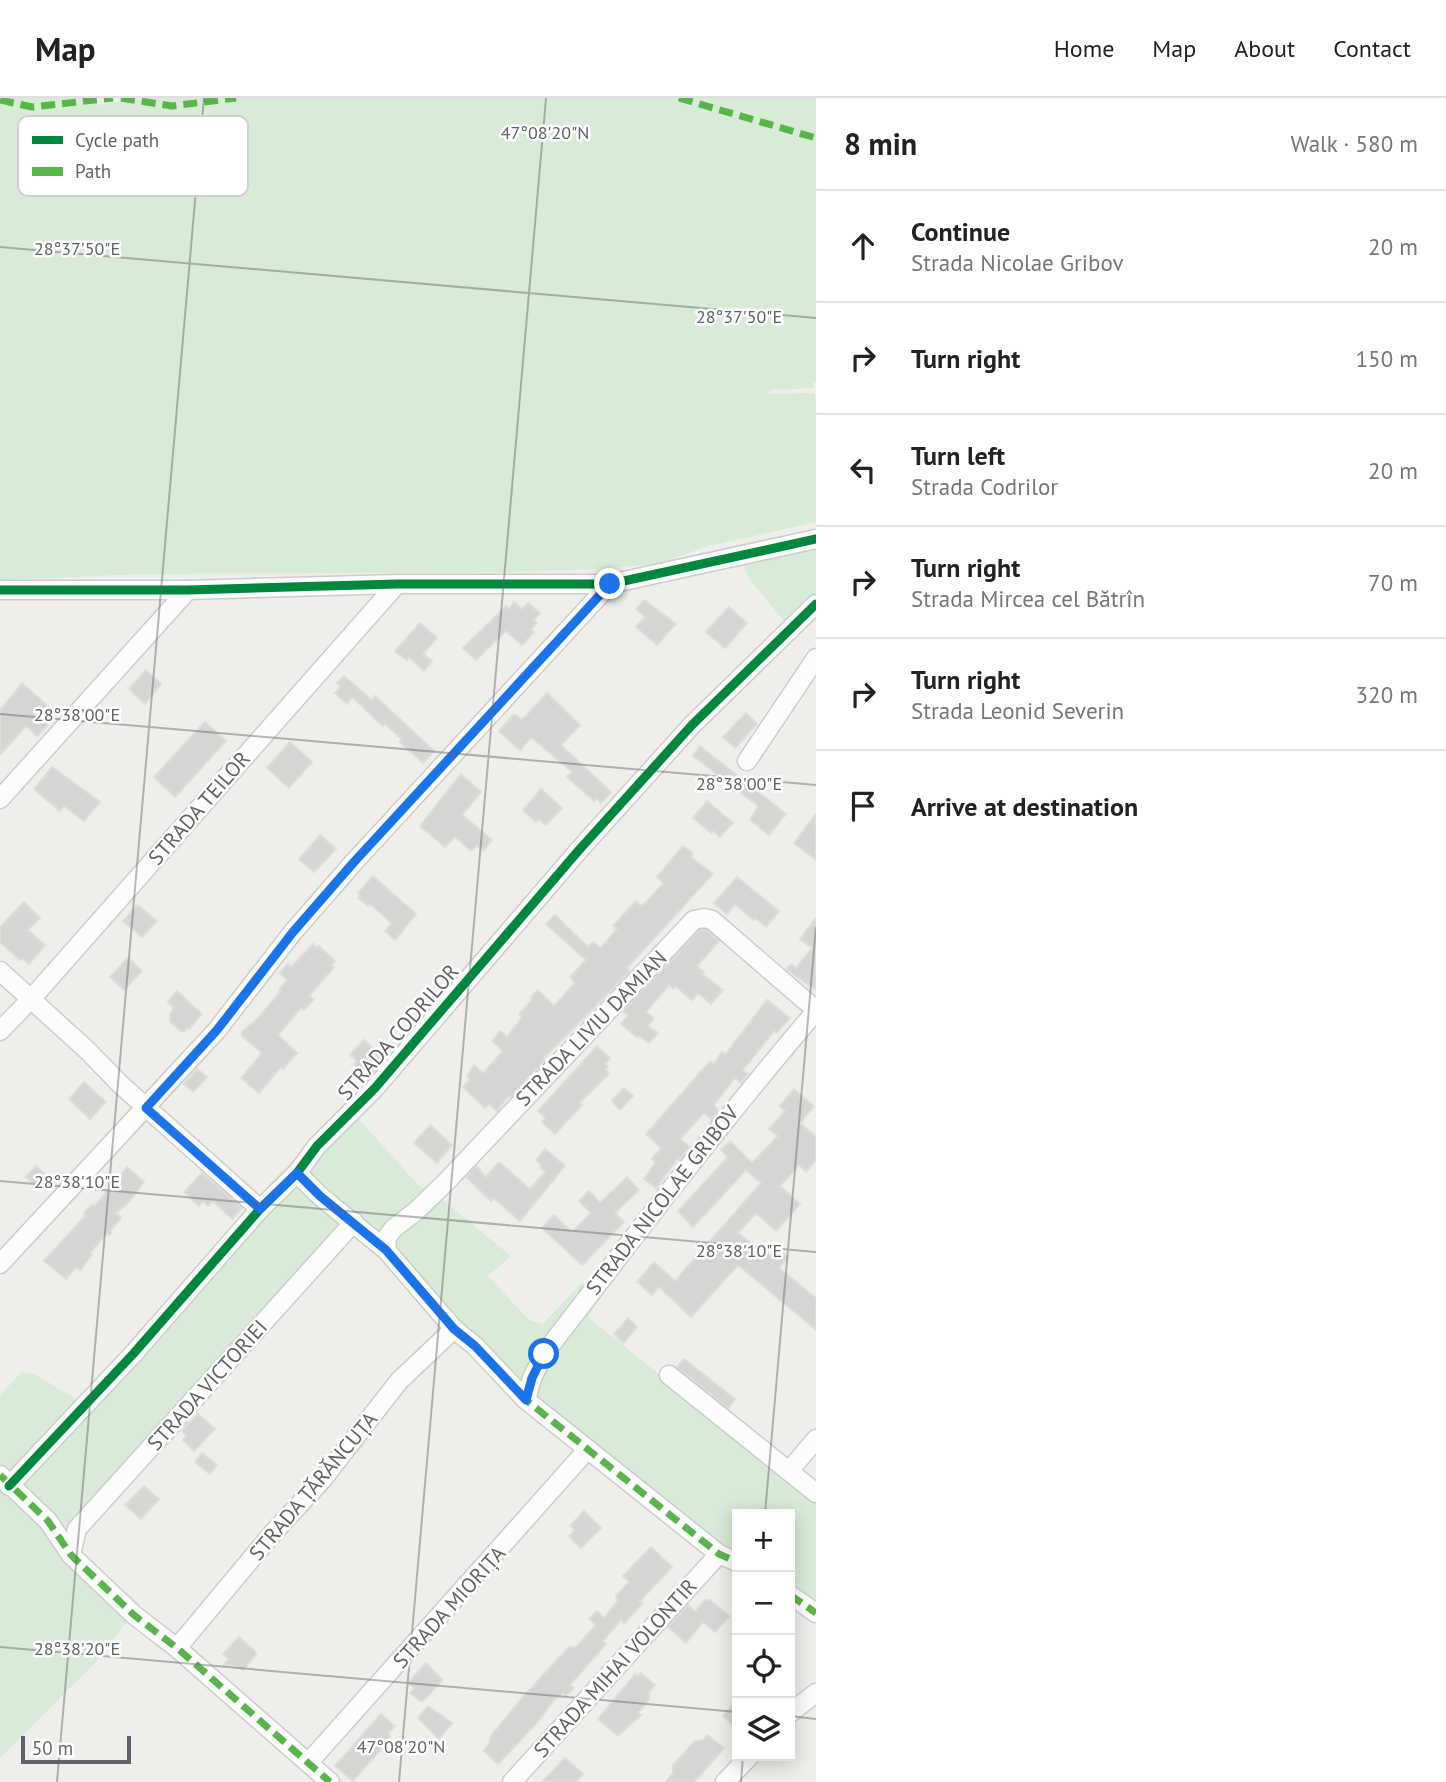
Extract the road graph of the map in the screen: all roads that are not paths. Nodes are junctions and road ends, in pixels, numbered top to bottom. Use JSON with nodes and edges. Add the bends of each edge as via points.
{"nodes":[{"id":1,"x":816,"y":539,"type":"edge"},
{"id":2,"x":397,"y":583,"type":"junction"},
{"id":3,"x":610,"y":584,"type":"junction"},
{"id":4,"x":0,"y":590,"type":"edge"},
{"id":5,"x":188,"y":590,"type":"junction"},
{"id":6,"x":816,"y":604,"type":"edge"},
{"id":7,"x":816,"y":658,"type":"edge"},
{"id":8,"x":747,"y":761,"type":"dead end"},
{"id":9,"x":0,"y":799,"type":"edge"},
{"id":10,"x":0,"y":971,"type":"edge"},
{"id":11,"x":32,"y":998,"type":"junction"},
{"id":12,"x":816,"y":1010,"type":"edge"},
{"id":13,"x":0,"y":1031,"type":"edge"},
{"id":14,"x":146,"y":1108,"type":"junction"},
{"id":15,"x":297,"y":1173,"type":"junction"},
{"id":16,"x":260,"y":1209,"type":"junction"},
{"id":17,"x":354,"y":1222,"type":"junction"},
{"id":18,"x":386,"y":1250,"type":"junction"},
{"id":19,"x":0,"y":1264,"type":"edge"},
{"id":20,"x":454,"y":1329,"type":"junction"},
{"id":21,"x":669,"y":1375,"type":"dead end"},
{"id":22,"x":526,"y":1400,"type":"junction"},
{"id":23,"x":816,"y":1439,"type":"edge"},
{"id":24,"x":587,"y":1450,"type":"junction"},
{"id":25,"x":789,"y":1471,"type":"junction"},
{"id":26,"x":5,"y":1481,"type":"edge"},
{"id":27,"x":816,"y":1493,"type":"edge"},
{"id":28,"x":719,"y":1554,"type":"junction"},
{"id":29,"x":71,"y":1555,"type":"junction"},
{"id":30,"x":732,"y":1560,"type":"edge"},
{"id":31,"x":795,"y":1598,"type":"edge"},
{"id":32,"x":816,"y":1613,"type":"edge"},
{"id":33,"x":177,"y":1648,"type":"junction"},
{"id":34,"x":816,"y":1693,"type":"edge"},
{"id":35,"x":795,"y":1709,"type":"edge"},
{"id":36,"x":745,"y":1761,"type":"edge"},
{"id":37,"x":309,"y":1762,"type":"junction"},
{"id":38,"x":330,"y":1782,"type":"edge"},
{"id":39,"x":512,"y":1782,"type":"edge"},
{"id":40,"x":725,"y":1782,"type":"edge"}],
"edges":[{"from":1,"to":3,"type":"street"},
{"from":2,"to":3,"type":"street"},
{"from":2,"to":5,"type":"street"},
{"from":2,"to":11,"type":"street","name":"STRADA TEILOR"},
{"from":3,"to":14,"type":"street","via":[[354,862],[217,1030]]},
{"from":4,"to":5,"type":"street"},
{"from":5,"to":9,"type":"street"},
{"from":6,"to":15,"type":"street","name":"STRADA CODRILOR","via":[[692,725]]},
{"from":7,"to":8,"type":"street"},
{"from":10,"to":11,"type":"street"},
{"from":11,"to":13,"type":"street","name":"STRADA TEILOR"},
{"from":11,"to":14,"type":"street"},
{"from":12,"to":18,"type":"street","name":"STRADA LIVIU DAMIAN","via":[[712,920],[694,920],[445,1183],[394,1228],[387,1237]]},
{"from":12,"to":22,"type":"street","name":"STRADA NICOLAE GRIBOV","via":[[710,1137],[544,1354]]},
{"from":14,"to":16,"type":"street"},
{"from":14,"to":19,"type":"street"},
{"from":15,"to":16,"type":"street","name":"STRADA CODRILOR"},
{"from":15,"to":17,"type":"street"},
{"from":16,"to":26,"type":"street","name":"STRADA CODRILOR","via":[[134,1353]]},
{"from":17,"to":18,"type":"street"},
{"from":17,"to":29,"type":"street","name":"STRADA VICTORIEI","via":[[77,1530]]},
{"from":18,"to":20,"type":"street"},
{"from":20,"to":22,"type":"street"},
{"from":20,"to":33,"type":"street","name":"STRADA ȚĂRĂNCUȚA","via":[[399,1381],[322,1480]]},
{"from":21,"to":25,"type":"street"},
{"from":22,"to":24,"type":"street"},
{"from":23,"to":25,"type":"street"},
{"from":24,"to":28,"type":"street"},
{"from":24,"to":37,"type":"street","name":"STRADA MIORIȚA"},
{"from":25,"to":27,"type":"street"},
{"from":26,"to":29,"type":"street","via":[[48,1521]]},
{"from":28,"to":30,"type":"street"},
{"from":28,"to":39,"type":"street","name":"STRADA MIHAI VOLONTIR"},
{"from":29,"to":33,"type":"street","via":[[134,1615]]},
{"from":31,"to":32,"type":"street"},
{"from":33,"to":37,"type":"street"},
{"from":34,"to":35,"type":"street"},
{"from":36,"to":40,"type":"street"},
{"from":37,"to":38,"type":"street"}]}
